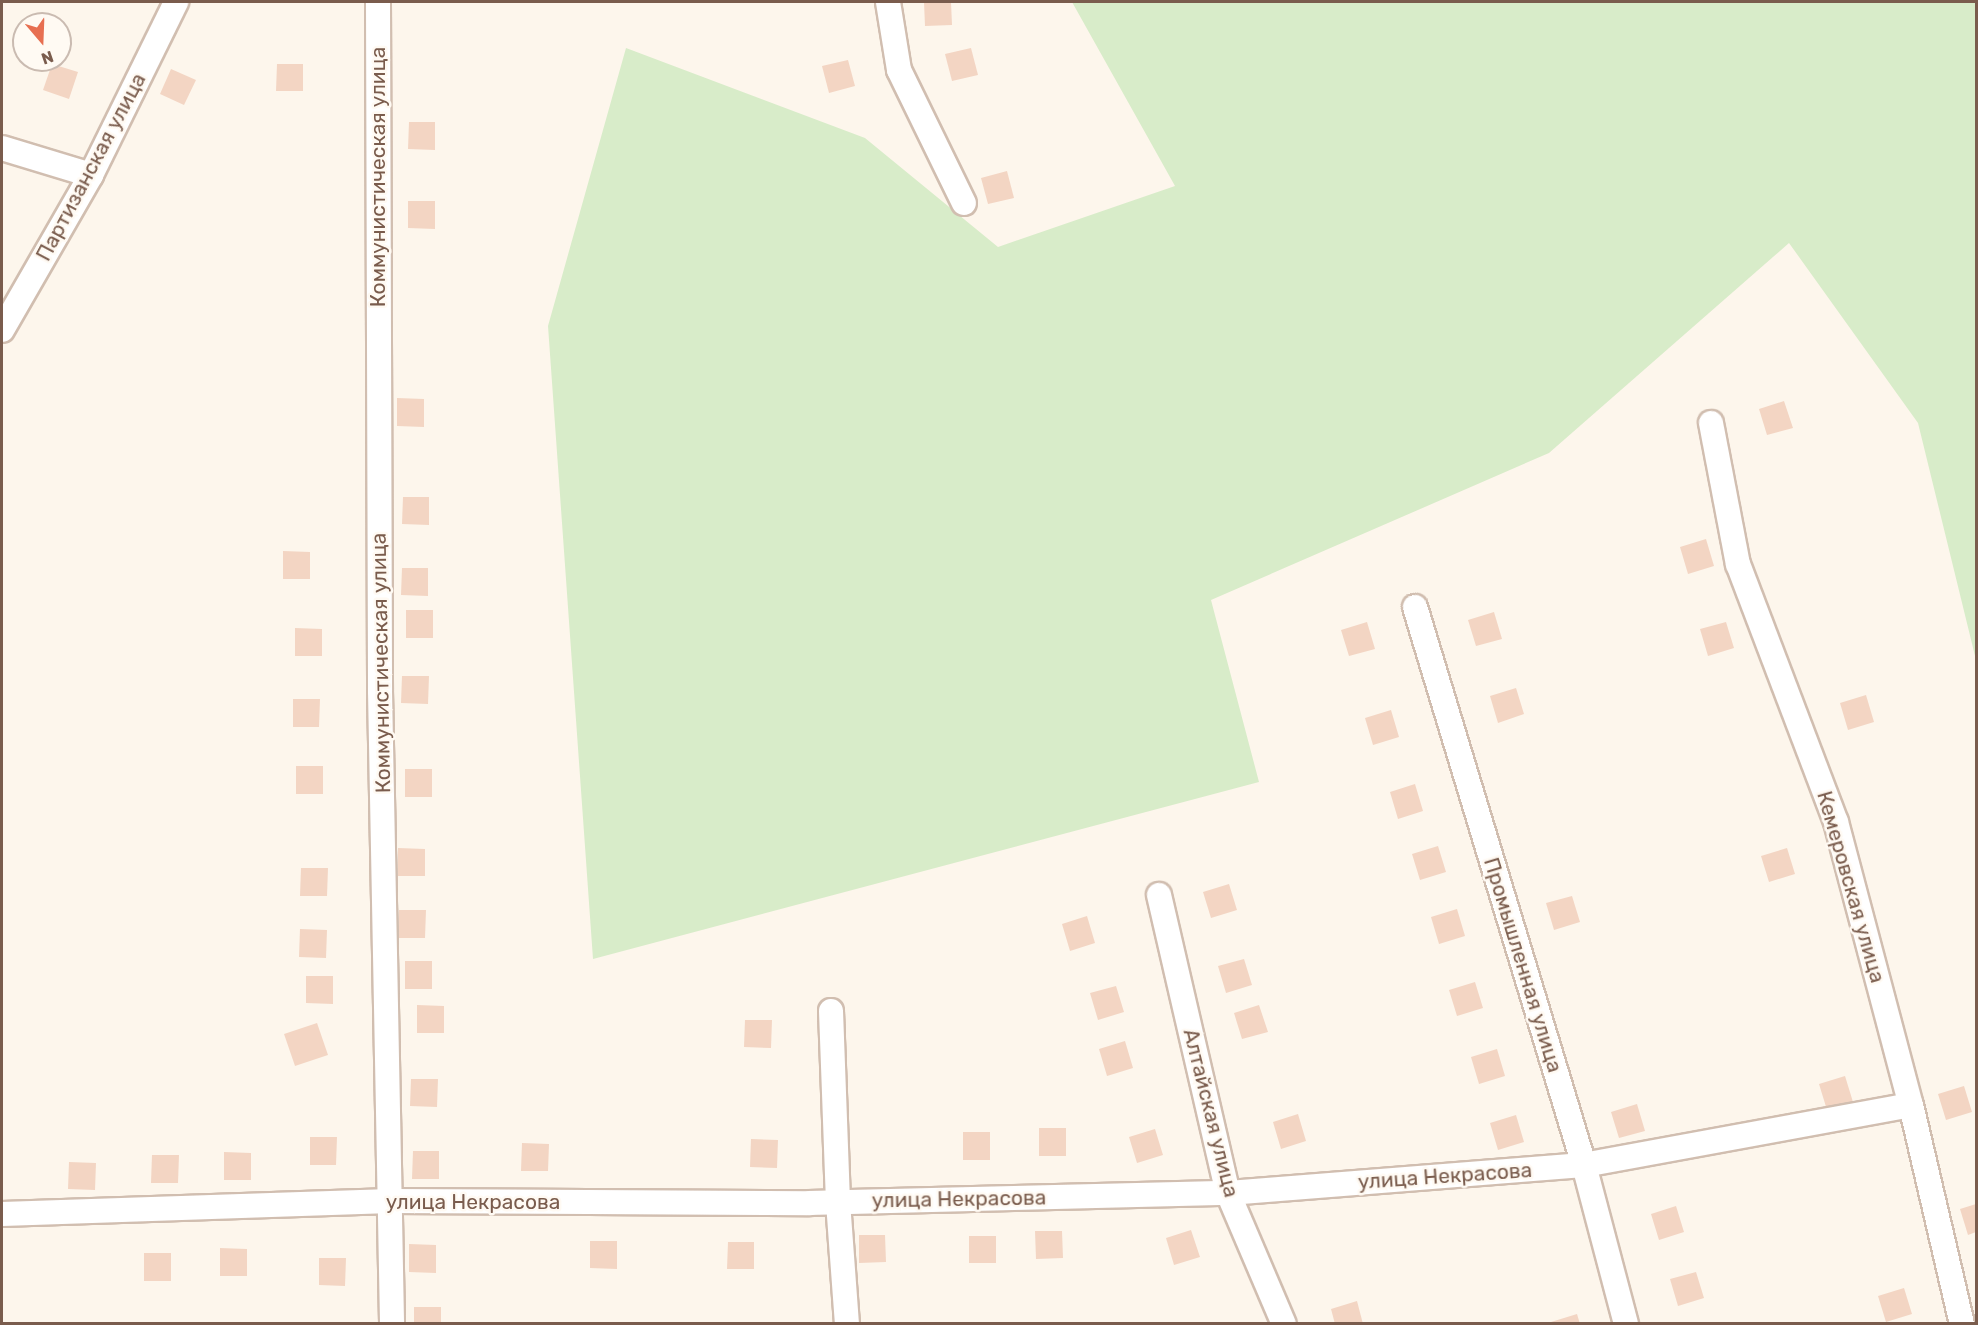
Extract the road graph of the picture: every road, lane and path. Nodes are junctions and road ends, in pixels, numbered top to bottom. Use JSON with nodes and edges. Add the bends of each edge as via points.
{"nodes":[{"id":1,"x":176,"y":2,"type":"edge"},
{"id":2,"x":378,"y":2,"type":"edge"},
{"id":3,"x":888,"y":2,"type":"edge"},
{"id":4,"x":2,"y":148,"type":"edge"},
{"id":5,"x":91,"y":175,"type":"junction"},
{"id":6,"x":964,"y":203,"type":"dead end"},
{"id":7,"x":2,"y":330,"type":"edge"},
{"id":8,"x":1711,"y":423,"type":"dead end"},
{"id":9,"x":1414,"y":607,"type":"dead end"},
{"id":10,"x":1159,"y":895,"type":"dead end"},
{"id":11,"x":831,"y":1011,"type":"dead end"},
{"id":12,"x":1911,"y":1105,"type":"junction"},
{"id":13,"x":1584,"y":1165,"type":"junction"},
{"id":14,"x":1228,"y":1192,"type":"junction"},
{"id":15,"x":391,"y":1201,"type":"junction"},
{"id":16,"x":838,"y":1202,"type":"junction"},
{"id":17,"x":2,"y":1214,"type":"edge"},
{"id":18,"x":392,"y":1323,"type":"edge"},
{"id":19,"x":847,"y":1323,"type":"edge"},
{"id":20,"x":1284,"y":1323,"type":"edge"},
{"id":21,"x":1626,"y":1323,"type":"edge"},
{"id":22,"x":1962,"y":1323,"type":"edge"}],
"edges":[{"from":1,"to":5,"type":"street","name":"Партизанская улица"},
{"from":2,"to":15,"type":"street","name":"Коммунистическая улица","via":[[380,690]]},
{"from":3,"to":6,"type":"street","via":[[899,70]]},
{"from":4,"to":5,"type":"street"},
{"from":5,"to":7,"type":"street","name":"Партизанская улица"},
{"from":8,"to":12,"type":"street","name":"Кемеровская улица","via":[[1738,564],[1836,822]]},
{"from":9,"to":13,"type":"street","name":"Промышленная улица"},
{"from":10,"to":14,"type":"street","name":"Алтайская улица"},
{"from":11,"to":16,"type":"street"},
{"from":12,"to":13,"type":"street","name":"улица Некрасова"},
{"from":12,"to":22,"type":"street","name":"Кемеровская улица"},
{"from":13,"to":14,"type":"street","name":"улица Некрасова"},
{"from":13,"to":21,"type":"street","name":"Промышленная улица"},
{"from":14,"to":16,"type":"street","name":"улица Некрасова"},
{"from":14,"to":20,"type":"street","name":"Алтайская улица"},
{"from":15,"to":16,"type":"street","name":"улица Некрасова"},
{"from":15,"to":17,"type":"street","name":"улица Некрасова"},
{"from":15,"to":18,"type":"street","name":"Коммунистическая улица"},
{"from":16,"to":19,"type":"street"}]}
